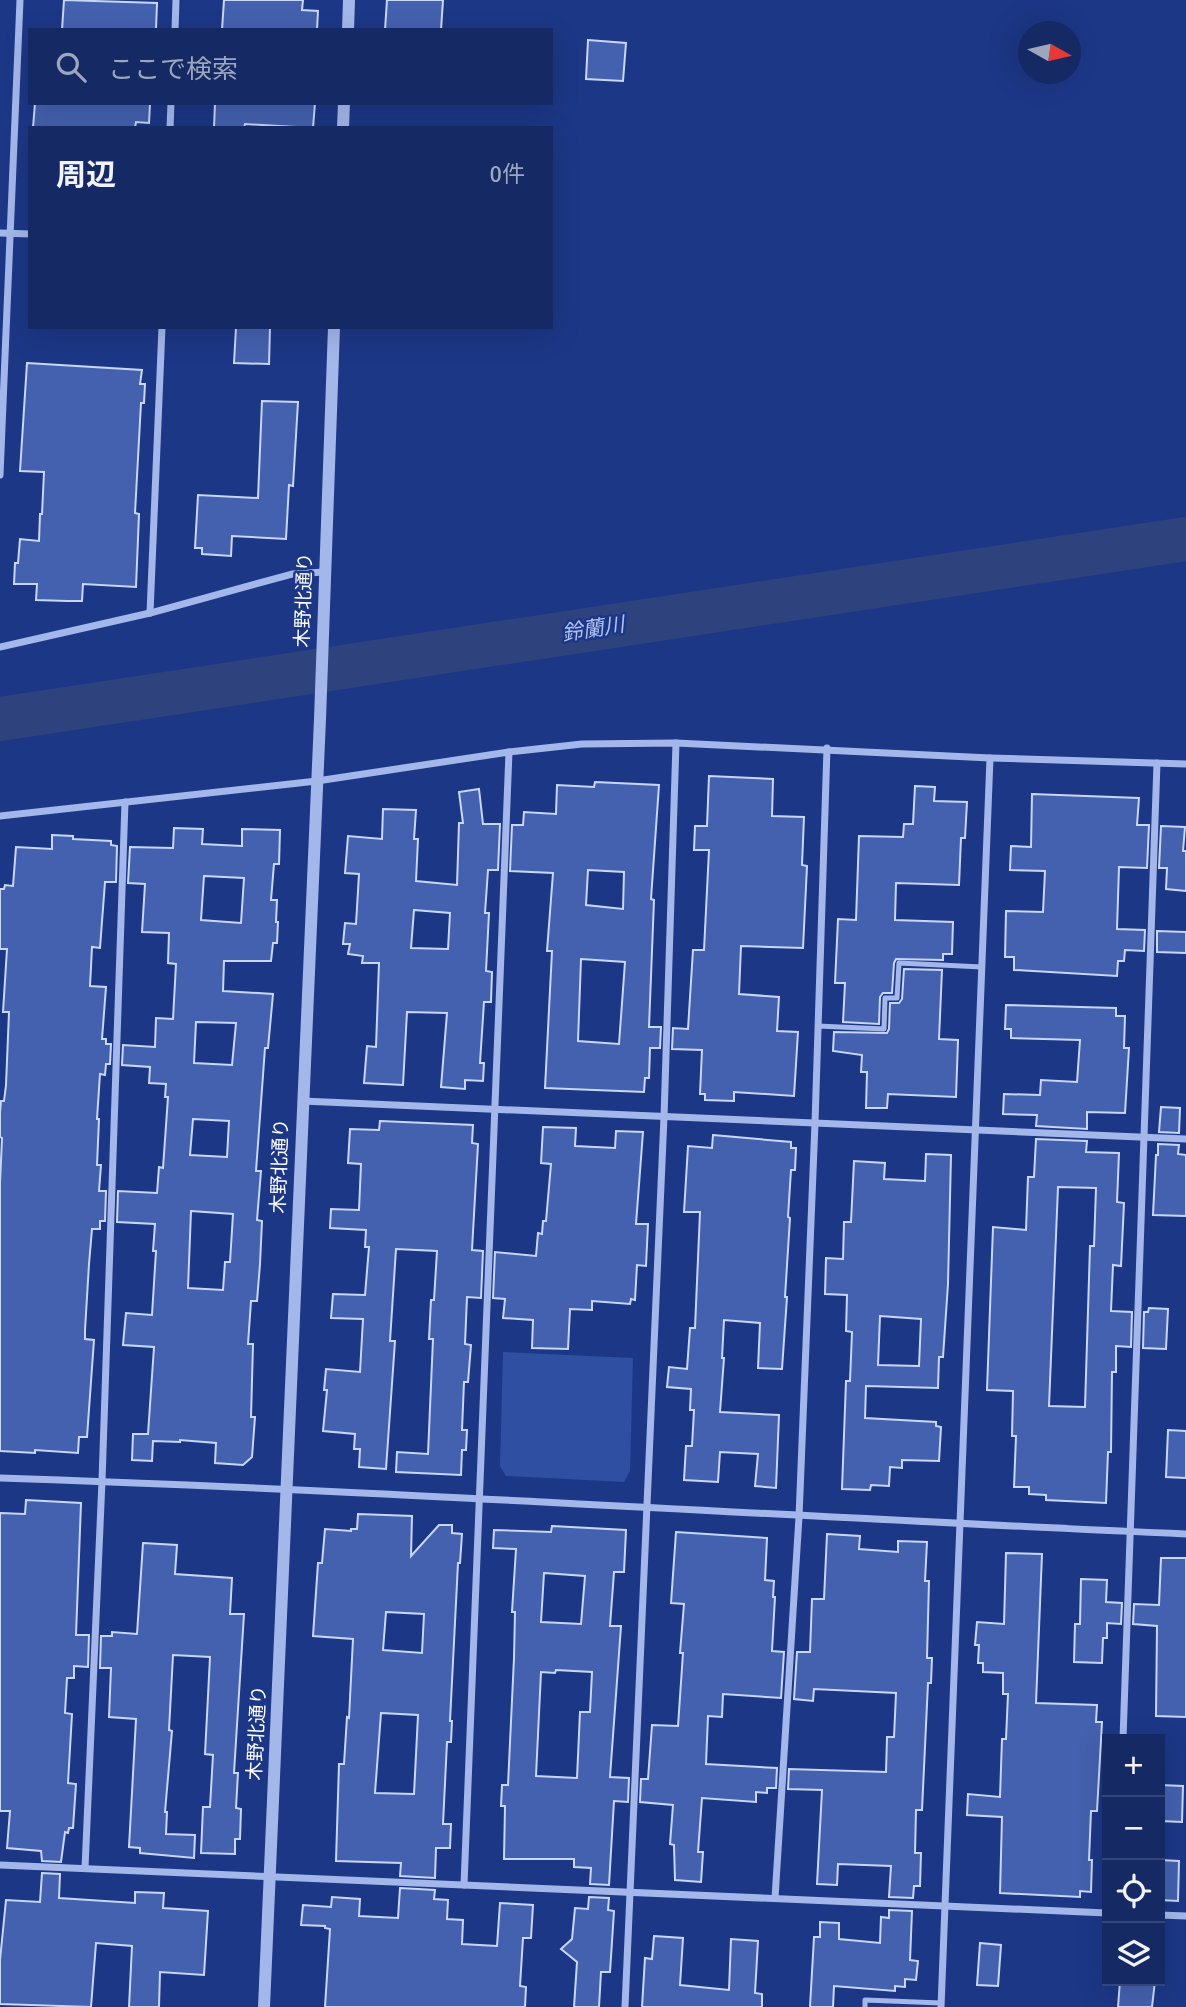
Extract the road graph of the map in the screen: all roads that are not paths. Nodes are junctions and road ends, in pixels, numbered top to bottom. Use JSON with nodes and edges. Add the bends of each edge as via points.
{"nodes":[{"id":1,"x":20,"y":0,"type":"edge"},
{"id":2,"x":176,"y":0,"type":"edge"},
{"id":3,"x":349,"y":0,"type":"edge"},
{"id":4,"x":175,"y":28,"type":"edge"},
{"id":5,"x":348,"y":28,"type":"edge"},
{"id":6,"x":171,"y":105,"type":"edge"},
{"id":7,"x":344,"y":105,"type":"edge"},
{"id":8,"x":170,"y":126,"type":"edge"},
{"id":9,"x":343,"y":126,"type":"edge"},
{"id":10,"x":0,"y":233,"type":"edge"},
{"id":11,"x":10,"y":233,"type":"junction"},
{"id":12,"x":28,"y":234,"type":"edge"},
{"id":13,"x":162,"y":329,"type":"edge"},
{"id":14,"x":334,"y":329,"type":"edge"},
{"id":15,"x":0,"y":475,"type":"edge"},
{"id":16,"x":324,"y":572,"type":"junction"},
{"id":17,"x":149,"y":614,"type":"junction"},
{"id":18,"x":0,"y":647,"type":"edge"},
{"id":19,"x":676,"y":743,"type":"junction"},
{"id":20,"x":827,"y":748,"type":"junction"},
{"id":21,"x":509,"y":752,"type":"junction"},
{"id":22,"x":990,"y":758,"type":"junction"},
{"id":23,"x":1157,"y":763,"type":"junction"},
{"id":24,"x":1186,"y":764,"type":"edge"},
{"id":25,"x":317,"y":781,"type":"junction"},
{"id":26,"x":125,"y":802,"type":"junction"},
{"id":27,"x":0,"y":816,"type":"edge"},
{"id":28,"x":982,"y":967,"type":"junction"},
{"id":29,"x":818,"y":1026,"type":"junction"},
{"id":30,"x":302,"y":1101,"type":"junction"},
{"id":31,"x":496,"y":1110,"type":"junction"},
{"id":32,"x":664,"y":1117,"type":"junction"},
{"id":33,"x":815,"y":1123,"type":"junction"},
{"id":34,"x":975,"y":1130,"type":"junction"},
{"id":35,"x":1144,"y":1137,"type":"junction"},
{"id":36,"x":1186,"y":1139,"type":"edge"},
{"id":37,"x":0,"y":1478,"type":"edge"},
{"id":38,"x":102,"y":1481,"type":"junction"},
{"id":39,"x":287,"y":1489,"type":"junction"},
{"id":40,"x":480,"y":1498,"type":"junction"},
{"id":41,"x":647,"y":1506,"type":"junction"},
{"id":42,"x":799,"y":1517,"type":"junction"},
{"id":43,"x":960,"y":1524,"type":"junction"},
{"id":44,"x":1130,"y":1531,"type":"junction"},
{"id":45,"x":1186,"y":1534,"type":"edge"},
{"id":46,"x":1123,"y":1734,"type":"edge"},
{"id":47,"x":0,"y":1865,"type":"edge"},
{"id":48,"x":85,"y":1868,"type":"junction"},
{"id":49,"x":270,"y":1876,"type":"junction"},
{"id":50,"x":464,"y":1885,"type":"junction"},
{"id":51,"x":631,"y":1892,"type":"junction"},
{"id":52,"x":775,"y":1898,"type":"junction"},
{"id":53,"x":945,"y":1906,"type":"junction"},
{"id":54,"x":1102,"y":1913,"type":"edge"},
{"id":55,"x":1165,"y":1915,"type":"edge"},
{"id":56,"x":1186,"y":1916,"type":"edge"},
{"id":57,"x":941,"y":2005,"type":"edge"},
{"id":58,"x":264,"y":2007,"type":"edge"},
{"id":59,"x":625,"y":2007,"type":"edge"},
{"id":60,"x":865,"y":2007,"type":"edge"}],
"edges":[{"from":1,"to":11,"type":"street"},
{"from":2,"to":4,"type":"street"},
{"from":3,"to":5,"type":"street"},
{"from":6,"to":8,"type":"street"},
{"from":7,"to":9,"type":"street"},
{"from":10,"to":11,"type":"street"},
{"from":11,"to":12,"type":"street"},
{"from":11,"to":15,"type":"street"},
{"from":13,"to":17,"type":"street"},
{"from":14,"to":16,"type":"street","name":"木野北通り"},
{"from":16,"to":17,"type":"street","via":[[292,574]]},
{"from":16,"to":25,"type":"street","name":"木野北通り"},
{"from":17,"to":18,"type":"street"},
{"from":19,"to":20,"type":"street"},
{"from":19,"to":21,"type":"street","via":[[582,744]]},
{"from":19,"to":32,"type":"street"},
{"from":20,"to":22,"type":"street"},
{"from":20,"to":29,"type":"street"},
{"from":21,"to":25,"type":"street"},
{"from":21,"to":31,"type":"street"},
{"from":22,"to":23,"type":"street"},
{"from":22,"to":28,"type":"street"},
{"from":23,"to":24,"type":"street"},
{"from":23,"to":35,"type":"street"},
{"from":25,"to":26,"type":"street"},
{"from":25,"to":30,"type":"street","name":"木野北通り"},
{"from":26,"to":27,"type":"street"},
{"from":26,"to":38,"type":"street"},
{"from":28,"to":29,"type":"lane","via":[[899,963],[897,998],[885,998],[884,1029]]},
{"from":28,"to":34,"type":"street"},
{"from":29,"to":33,"type":"street"},
{"from":30,"to":31,"type":"street"},
{"from":30,"to":39,"type":"street","name":"木野北通り"},
{"from":31,"to":32,"type":"street"},
{"from":31,"to":40,"type":"street"},
{"from":32,"to":33,"type":"street"},
{"from":32,"to":41,"type":"street"},
{"from":33,"to":34,"type":"street"},
{"from":33,"to":42,"type":"street"},
{"from":34,"to":35,"type":"street"},
{"from":34,"to":43,"type":"street"},
{"from":35,"to":36,"type":"street"},
{"from":35,"to":44,"type":"street"},
{"from":37,"to":38,"type":"street"},
{"from":38,"to":39,"type":"street"},
{"from":38,"to":48,"type":"street"},
{"from":39,"to":40,"type":"street"},
{"from":39,"to":49,"type":"street","name":"木野北通り"},
{"from":40,"to":41,"type":"street"},
{"from":40,"to":50,"type":"street"},
{"from":41,"to":42,"type":"street"},
{"from":41,"to":51,"type":"street"},
{"from":42,"to":43,"type":"street"},
{"from":42,"to":52,"type":"street"},
{"from":43,"to":44,"type":"street"},
{"from":43,"to":53,"type":"street"},
{"from":44,"to":45,"type":"street"},
{"from":44,"to":46,"type":"street"},
{"from":47,"to":48,"type":"street"},
{"from":48,"to":49,"type":"street"},
{"from":49,"to":50,"type":"street"},
{"from":49,"to":58,"type":"street","name":"木野北通り"},
{"from":50,"to":51,"type":"street"},
{"from":51,"to":52,"type":"street"},
{"from":51,"to":59,"type":"street"},
{"from":52,"to":53,"type":"street"},
{"from":53,"to":54,"type":"street"},
{"from":53,"to":57,"type":"street"},
{"from":55,"to":56,"type":"street"},
{"from":57,"to":60,"type":"lane","via":[[865,2000]]}]}
